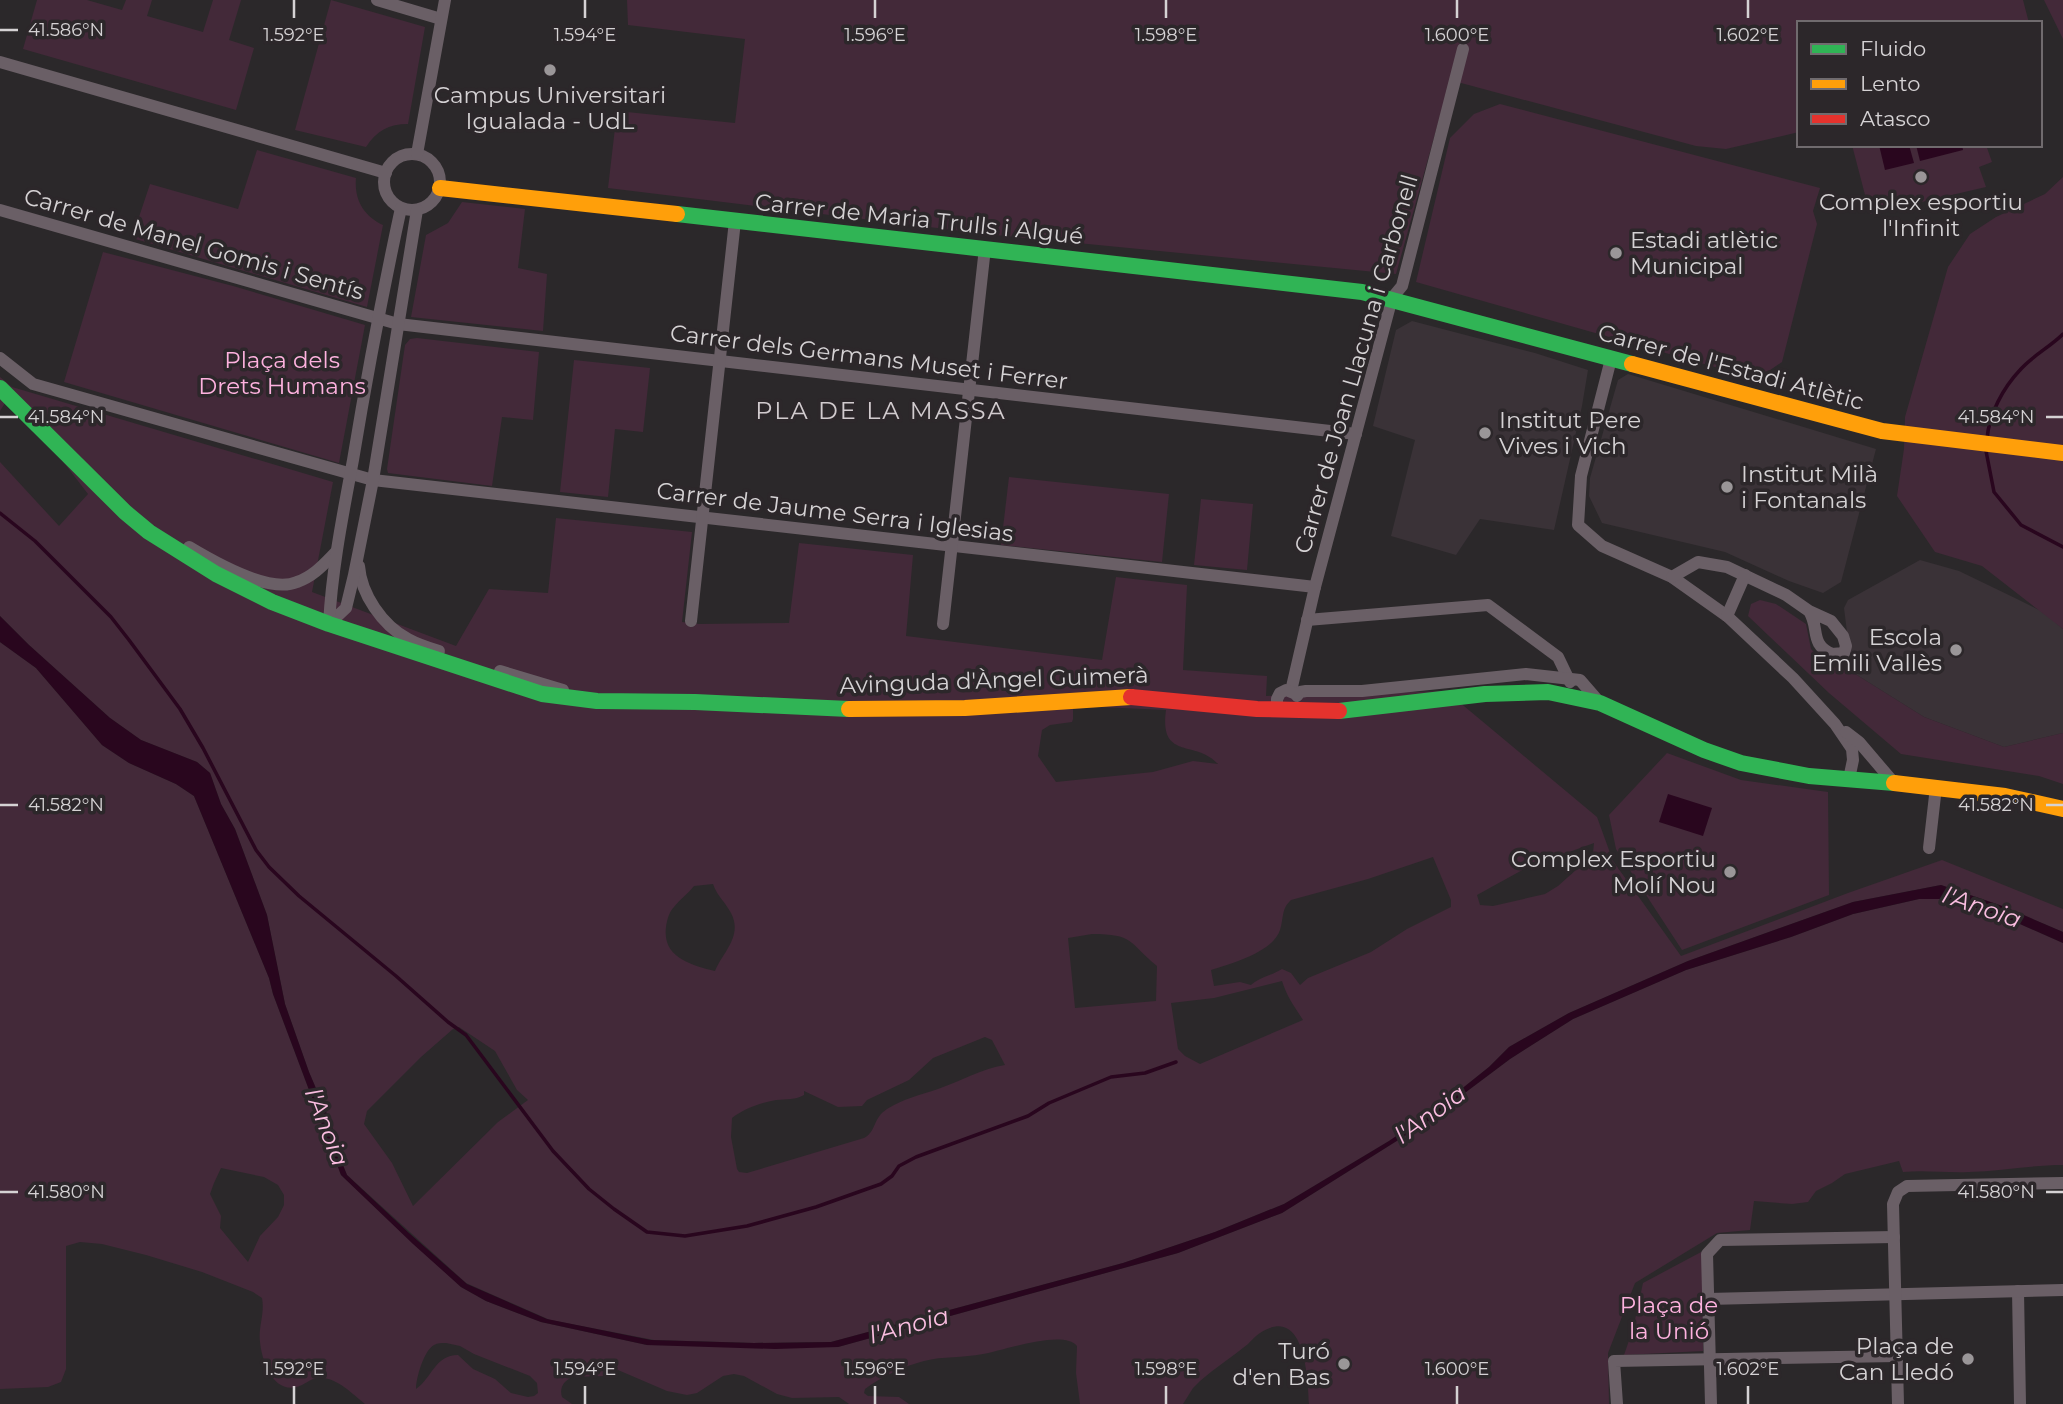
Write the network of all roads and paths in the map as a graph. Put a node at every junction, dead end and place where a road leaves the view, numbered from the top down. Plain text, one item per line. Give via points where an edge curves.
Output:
1 (377, 0) edge
2 (445, 0) edge
3 (441, 19) junction
4 (1463, 49) dead end
5 (0, 62) edge
6 (417, 154) junction
7 (386, 173) junction
8 (440, 188) junction
9 (401, 208) junction
10 (417, 209) junction
11 (0, 210) edge
12 (735, 221) junction
13 (985, 248) junction
14 (1392, 298) junction
15 (377, 319) junction
16 (398, 324) junction
17 (0, 358) edge
18 (1611, 359) junction
19 (720, 361) junction
20 (0, 388) edge
21 (969, 389) junction
22 (1356, 434) junction
23 (2063, 453) edge
24 (350, 474) junction
25 (373, 480) junction
26 (702, 518) junction
27 (149, 532) junction
28 (952, 547) junction
29 (337, 552) junction
30 (358, 555) junction
31 (1745, 575) junction
32 (1672, 577) junction
33 (1315, 587) junction
34 (1809, 611) dead end
35 (1727, 616) junction
36 (1307, 620) junction
37 (691, 621) dead end
38 (329, 624) junction
39 (943, 624) dead end
40 (1569, 687) junction
41 (1296, 700) junction
42 (597, 701) junction
43 (1835, 724) junction
44 (1849, 779) junction
45 (1894, 783) junction
46 (1936, 787) junction
47 (2063, 809) edge
48 (1929, 848) dead end
49 (2063, 1183) edge
50 (1894, 1237) junction
51 (2063, 1290) edge
52 (2018, 1291) junction
53 (1896, 1295) junction
54 (1707, 1299) junction
55 (1897, 1356) junction
56 (1710, 1359) junction
57 (1617, 1404) edge
58 (1711, 1404) edge
59 (1898, 1404) edge
60 (2020, 1404) edge

1 - 3 street
2 - 3 street
3 - 6 street
4 - 14 street, Carrer de Joan Llacuna i Carbonell via 1402,286
5 - 7 street
6 - 7 street via 398,158
6 - 8 street via 436,166
7 - 9 street via 387,193
8 - 10 street via 432,202
8 - 12 street, Carrer de Maria Trulls i Algué
9 - 10 street
9 - 15 street
10 - 16 street
11 - 15 street, Carrer de Manel Gomis i Sentís
12 - 13 street, Carrer de Maria Trulls i Algué
12 - 19 street
13 - 14 street, Carrer de Maria Trulls i Algué
13 - 21 street
14 - 18 street, Carrer de l'Estadi Atlètic
14 - 22 street, Carrer de Joan Llacuna i Carbonell
15 - 16 street, Carrer dels Germans Muset i Ferrer
15 - 24 street
16 - 19 street, Carrer dels Germans Muset i Ferrer
16 - 25 street
17 - 24 street, Carrer de Jaume Serra i Iglesias via 33,384
18 - 23 street, Carrer de l'Estadi Atlètic via 1899,434
18 - 32 street via 1581,476 1577,526 1602,546
19 - 21 street, Carrer dels Germans Muset i Ferrer
19 - 26 street
20 - 27 street, Avinguda d'Àngel Guimerà
21 - 22 street, Carrer dels Germans Muset i Ferrer
21 - 28 street
22 - 33 street, Carrer de Joan Llacuna i Carbonell
24 - 25 street, Carrer de Jaume Serra i Iglesias
24 - 29 street
25 - 26 street, Carrer de Jaume Serra i Iglesias
25 - 30 street
26 - 28 street, Carrer de Jaume Serra i Iglesias
26 - 37 street
27 - 29 street via 270,584 294,584 315,573
27 - 38 street, Avinguda d'Àngel Guimerà via 272,602
28 - 33 street, Carrer de Jaume Serra i Iglesias
28 - 39 street
29 - 38 street
30 - 38 street via 346,608
30 - 42 street via 360,581 372,603 384,620 408,639
31 - 32 street via 1698,562
31 - 34 street
31 - 35 street
32 - 35 street
33 - 36 street, Carrer de Joan Llacuna i Carbonell
35 - 43 street
36 - 40 street via 1488,604 1558,657
36 - 41 street, Carrer de Joan Llacuna i Carbonell
38 - 42 street, Avinguda d'Àngel Guimerà via 542,694
40 - 41 street, Avinguda d'Àngel Guimerà via 1346,711
40 - 44 street, Avinguda d'Àngel Guimerà via 1724,758 1777,771
41 - 42 street, Avinguda d'Àngel Guimerà via 1277,711 1121,696 921,710
43 - 44 street via 1852,749
43 - 45 street via 1859,742
44 - 45 street, Avinguda d'Àngel Guimerà
45 - 46 street, Avinguda d'Àngel Guimerà
46 - 47 street, Avinguda d'Àngel Guimerà via 2026,799
46 - 48 street
49 - 50 street via 1907,1186 1893,1204
50 - 53 street
50 - 54 street via 1720,1240 1707,1254
51 - 52 street
52 - 53 street
52 - 60 street
53 - 54 street
53 - 55 street
54 - 56 street
55 - 56 street
55 - 59 street
56 - 57 street via 1614,1361
56 - 58 street

